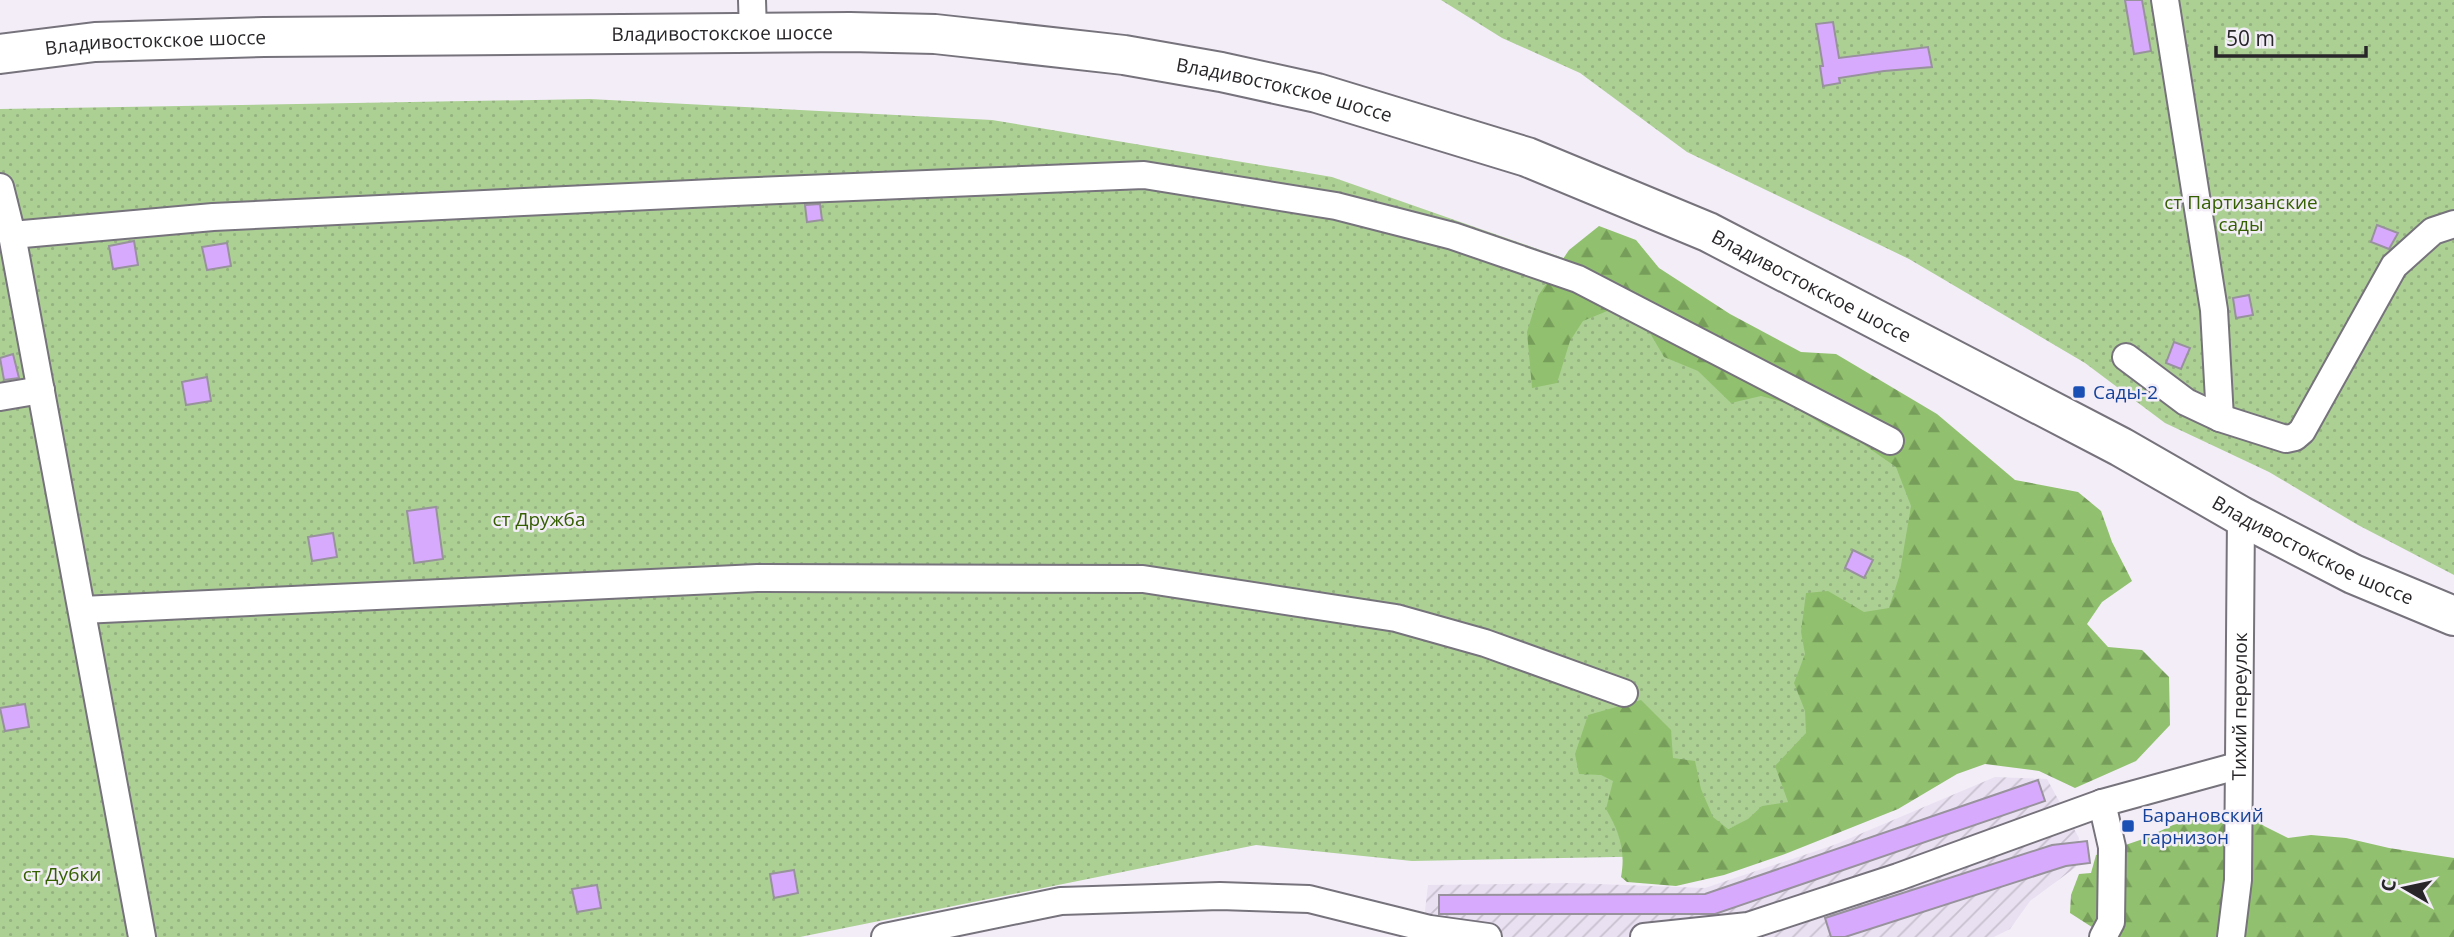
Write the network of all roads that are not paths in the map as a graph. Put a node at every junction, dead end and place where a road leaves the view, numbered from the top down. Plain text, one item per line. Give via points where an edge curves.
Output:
1 (2165, 0) edge
2 (752, 16) edge
3 (0, 54) edge
4 (0, 187) edge
5 (2454, 224) edge
6 (12, 235) junction
7 (2126, 357) dead end
8 (41, 390) junction
9 (0, 397) edge
10 (2220, 418) junction
11 (1890, 441) dead end
12 (2241, 516) junction
13 (82, 610) junction
14 (2454, 616) edge
15 (1624, 693) dead end
16 (2237, 765) junction
17 (2102, 803) junction
18 (1673, 936) edge
19 (142, 937) edge
20 (885, 937) edge
21 (1488, 937) edge
22 (1644, 937) edge
23 (2103, 937) edge
24 (2231, 937) edge

1 - 10 street via 2214,310
2 - 3 highway, Владивостокское шоссе via 95,42
2 - 12 highway, Владивостокское шоссе via 1136,57 1221,72 1317,93 1527,157 1708,232 2121,447
4 - 6 street
5 - 10 street via 2433,231 2394,266 2295,437 2286,439
6 - 8 street
6 - 11 street via 213,217 1144,174 1336,206 1452,236 1578,279
7 - 10 street via 2186,402
8 - 9 street
8 - 13 street
12 - 14 highway, Владивостокское шоссе via 2353,574
12 - 16 street, Тихий переулок
13 - 15 street via 757,578 1143,579 1396,618 1485,643
13 - 19 street
16 - 17 street
16 - 24 street, Тихий переулок via 2238,880
17 - 18 street via 1748,926
17 - 23 street via 2112,848 2111,922
18 - 22 street
20 - 21 street via 1061,901 1220,895 1309,900 1430,929

